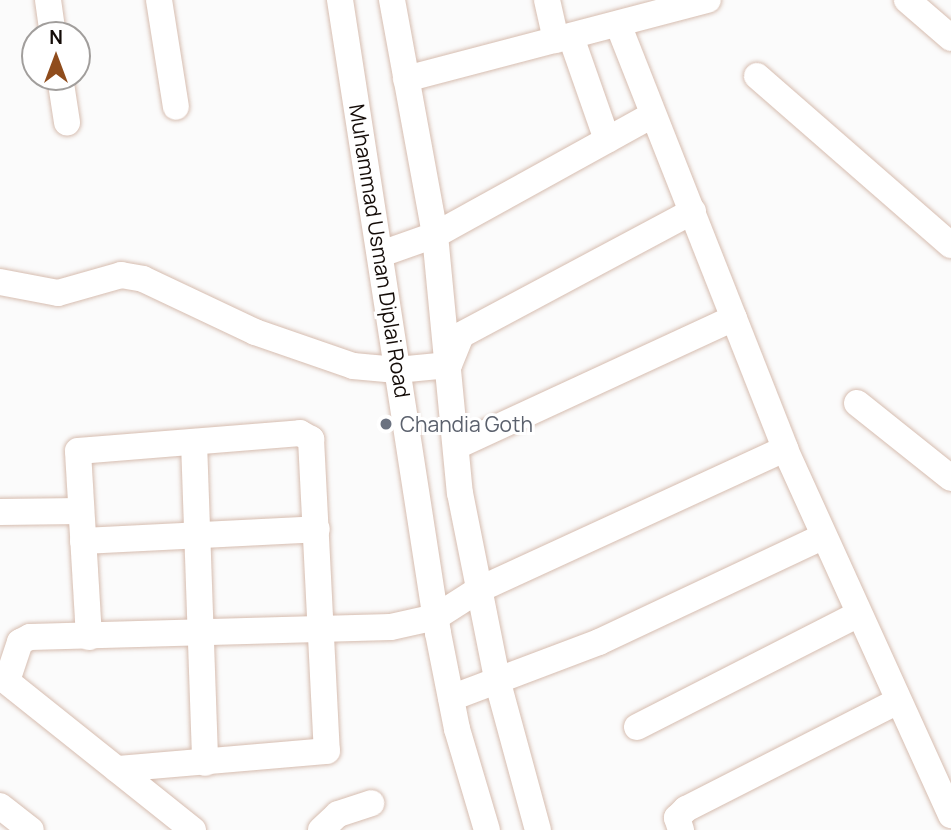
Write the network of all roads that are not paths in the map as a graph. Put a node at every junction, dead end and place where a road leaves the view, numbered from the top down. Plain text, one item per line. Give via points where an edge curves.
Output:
1 (48, 0) edge
2 (159, 0) edge
3 (340, 0) edge
4 (392, 0) edge
5 (547, 0) edge
6 (708, 0) edge
7 (907, 0) edge
8 (671, 5) edge
9 (51, 21) edge
10 (618, 24) junction
11 (563, 38) junction
12 (951, 38) edge
13 (757, 76) dead end
14 (406, 79) junction
15 (62, 91) edge
16 (176, 107) dead end
17 (652, 115) junction
18 (66, 122) dead end
19 (607, 140) junction
20 (693, 211) junction
21 (435, 235) junction
22 (951, 245) edge
23 (381, 254) junction
24 (0, 282) edge
25 (734, 318) junction
26 (449, 365) junction
27 (397, 370) junction
28 (857, 403) dead end
29 (194, 442) junction
30 (457, 446) junction
31 (785, 449) junction
32 (951, 478) edge
33 (81, 511) junction
34 (0, 512) edge
35 (317, 529) junction
36 (198, 535) junction
37 (822, 537) junction
38 (83, 541) junction
39 (478, 590) junction
40 (857, 615) junction
41 (436, 617) junction
42 (325, 629) junction
43 (202, 633) junction
44 (89, 637) junction
45 (3, 678) edge
46 (498, 683) junction
47 (451, 698) junction
48 (896, 702) junction
49 (637, 727) dead end
50 (205, 763) junction
51 (117, 769) junction
52 (371, 803) dead end
53 (0, 806) edge
54 (951, 816) edge
55 (30, 830) edge
56 (193, 830) edge
57 (321, 830) edge
58 (487, 830) edge
59 (538, 830) edge
60 (681, 830) edge

1 - 9 street
2 - 16 street
3 - 23 street, Muhammad Usman Diplai Road
4 - 14 street
5 - 11 street
6 - 8 street
7 - 12 street
8 - 10 street
10 - 11 street
10 - 17 street
11 - 14 street
11 - 19 street
13 - 22 street
14 - 21 street
15 - 18 street
17 - 19 street
17 - 20 street
19 - 21 street
20 - 25 street
20 - 26 street via 461,335
21 - 23 street
21 - 26 street
23 - 27 street, Muhammad Usman Diplai Road
24 - 27 street via 58,293 121,275 143,279 255,332 353,366
25 - 30 street
25 - 31 street
26 - 27 street
26 - 30 street
27 - 41 street, Muhammad Usman Diplai Road
28 - 32 street
29 - 33 street via 81,449
29 - 35 street via 300,433 311,439
29 - 36 street
30 - 39 street
31 - 37 street
31 - 39 street
33 - 34 street
33 - 38 street
35 - 36 street
35 - 42 street
36 - 38 street
36 - 43 street
37 - 40 street
37 - 46 street
38 - 44 street
39 - 41 street
39 - 46 street
40 - 48 street
40 - 49 street
41 - 42 street
41 - 47 street, Muhammad Usman Diplai Road
42 - 43 street
42 - 50 street via 327,751
43 - 44 street
43 - 50 street
44 - 45 street via 24,639
45 - 51 street
46 - 47 street
46 - 59 street
47 - 58 street, Muhammad Usman Diplai Road
48 - 54 street
48 - 60 street via 686,808 677,818
50 - 51 street
51 - 56 street
52 - 57 street via 338,814
53 - 55 street

